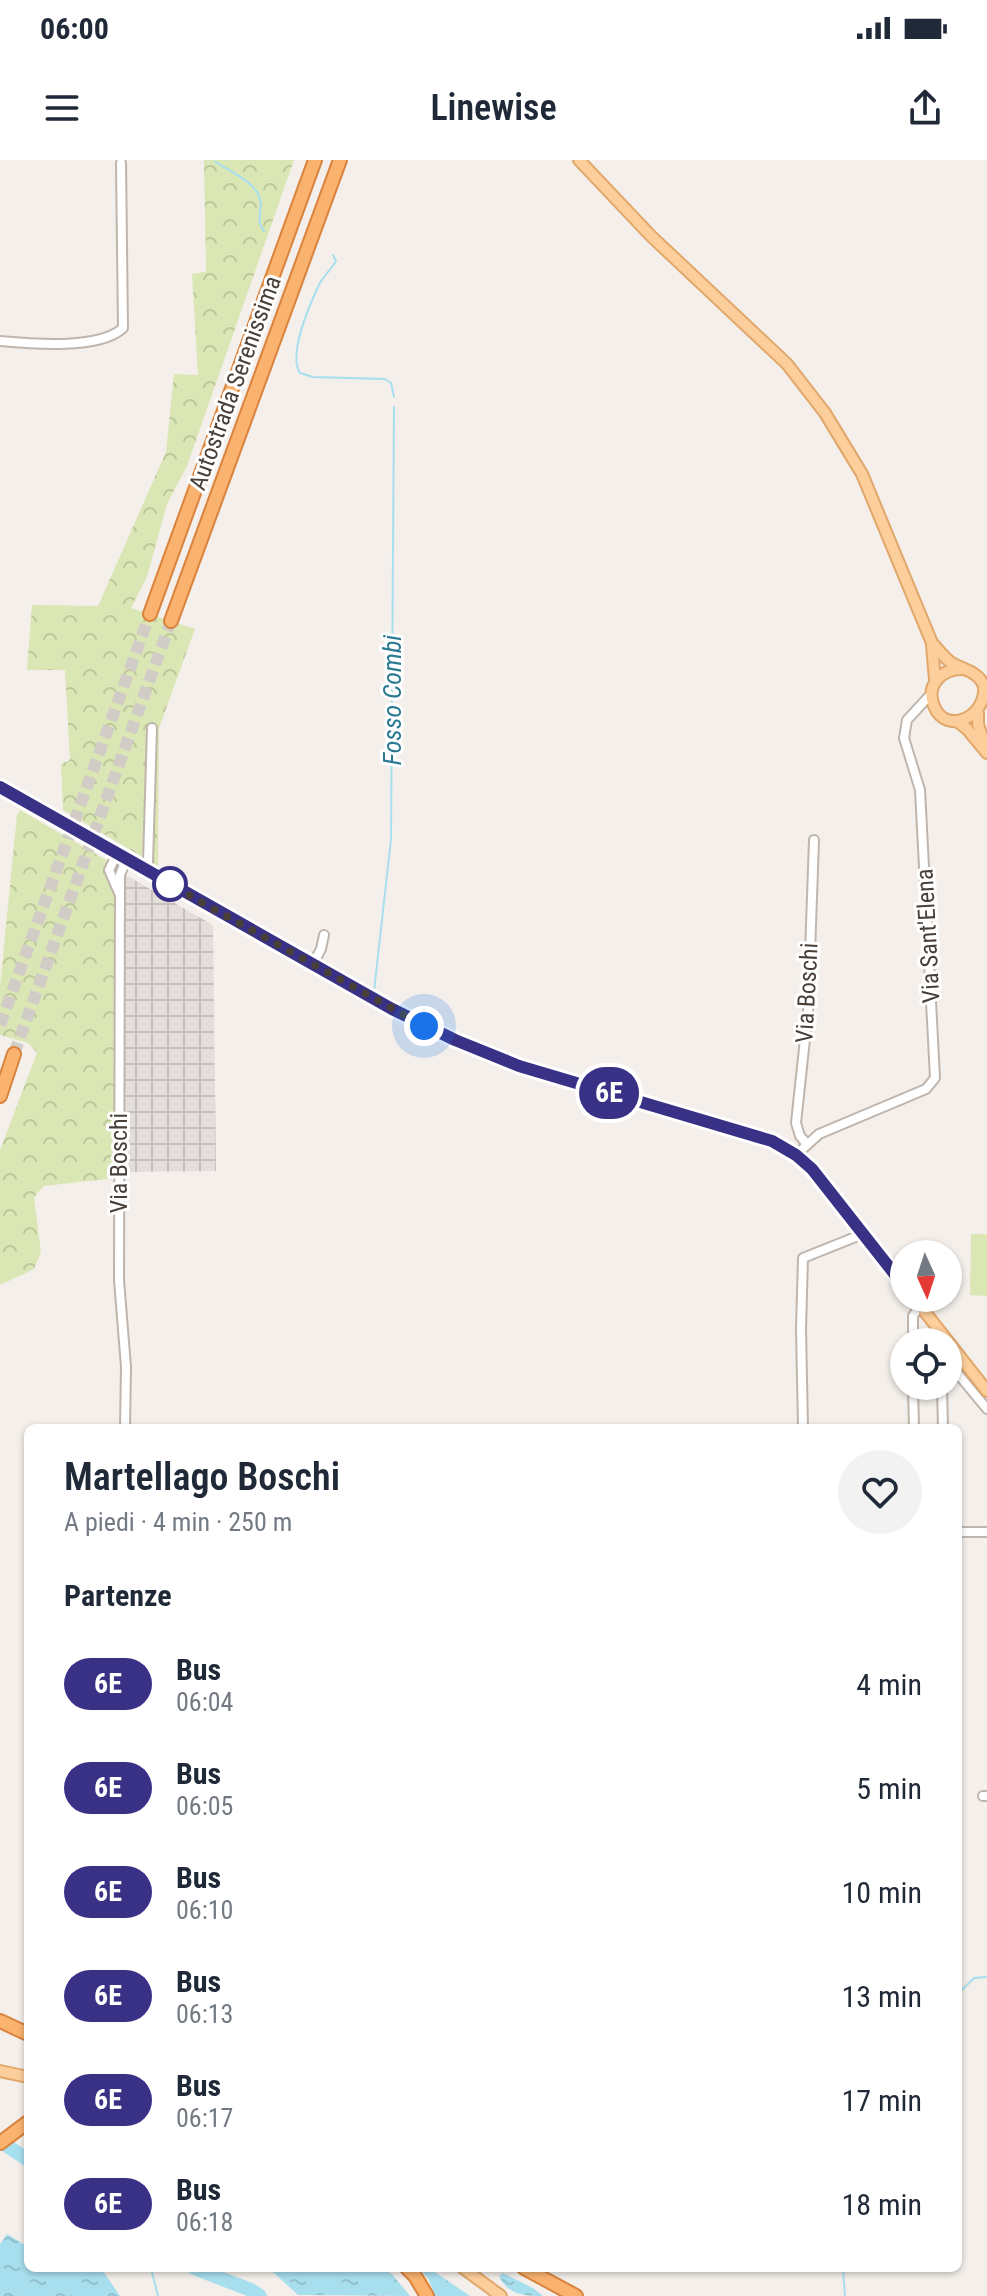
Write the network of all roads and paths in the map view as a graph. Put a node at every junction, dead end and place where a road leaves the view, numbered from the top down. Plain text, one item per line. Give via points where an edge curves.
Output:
1 (315, 160) edge
2 (340, 160) edge
3 (579, 160) edge
4 (121, 163) dead end
5 (0, 341) edge
6 (150, 614) tunnel mouth
7 (171, 621) tunnel mouth
8 (932, 643) junction
9 (962, 669) junction
10 (985, 686) edge
11 (933, 688) junction
12 (982, 708) edge
13 (937, 713) junction
14 (913, 714) junction
15 (957, 721) junction
16 (152, 728) dead end
17 (987, 752) edge
18 (0, 787) edge
19 (814, 840) dead end
20 (121, 857) junction
21 (144, 870) junction
22 (324, 935) dead end
23 (313, 964) junction
24 (14, 1054) tunnel mouth
25 (0, 1096) edge
26 (807, 1144) junction
27 (796, 1155) junction
28 (863, 1234) junction
29 (890, 1268) edge
30 (925, 1312) edge
31 (962, 1377) edge
32 (987, 1391) edge
33 (913, 1400) edge
34 (942, 1400) edge
35 (987, 1409) edge
36 (125, 1424) edge
37 (803, 1424) edge
38 (914, 1424) edge
39 (943, 1424) edge
40 (962, 1532) edge
41 (987, 1532) edge
42 (0, 2021) edge
43 (24, 2032) edge
44 (0, 2071) edge
45 (24, 2076) edge
46 (24, 2125) edge
47 (0, 2143) edge
48 (411, 2272) edge
49 (468, 2272) edge
50 (531, 2272) edge
51 (427, 2296) edge
52 (498, 2296) edge
53 (576, 2296) edge

1 - 6 highway, Autostrada Serenissima
2 - 7 highway, Autostrada Serenissima
3 - 8 main road via 787,364 825,413 862,474
4 - 5 street via 123,328 116,335 57,345
8 - 9 main road
8 - 11 main road
9 - 10 main road
9 - 11 main road via 946,671
10 - 12 main road
11 - 13 main road
11 - 14 street
12 - 15 main road
12 - 17 main road via 979,729
13 - 14 street
13 - 15 main road
14 - 26 street, Via Sant'Elena via 904,738 920,790 935,1078 926,1089 819,1134
15 - 17 main road
16 - 21 street
18 - 20 main road
19 - 26 street, Via Boschi via 808,1011 796,1123
20 - 21 main road
20 - 36 street, Via Boschi via 119,1280
21 - 23 main road
22 - 23 street
23 - 27 main road via 486,1054 756,1134
24 - 25 highway
26 - 27 street
27 - 28 main road
28 - 29 main road
28 - 37 street via 803,1258
30 - 32 main road
31 - 35 street
33 - 38 street
34 - 39 street
40 - 41 street
42 - 43 highway
44 - 45 main road
46 - 47 highway
48 - 51 highway
49 - 52 main road
50 - 53 highway

